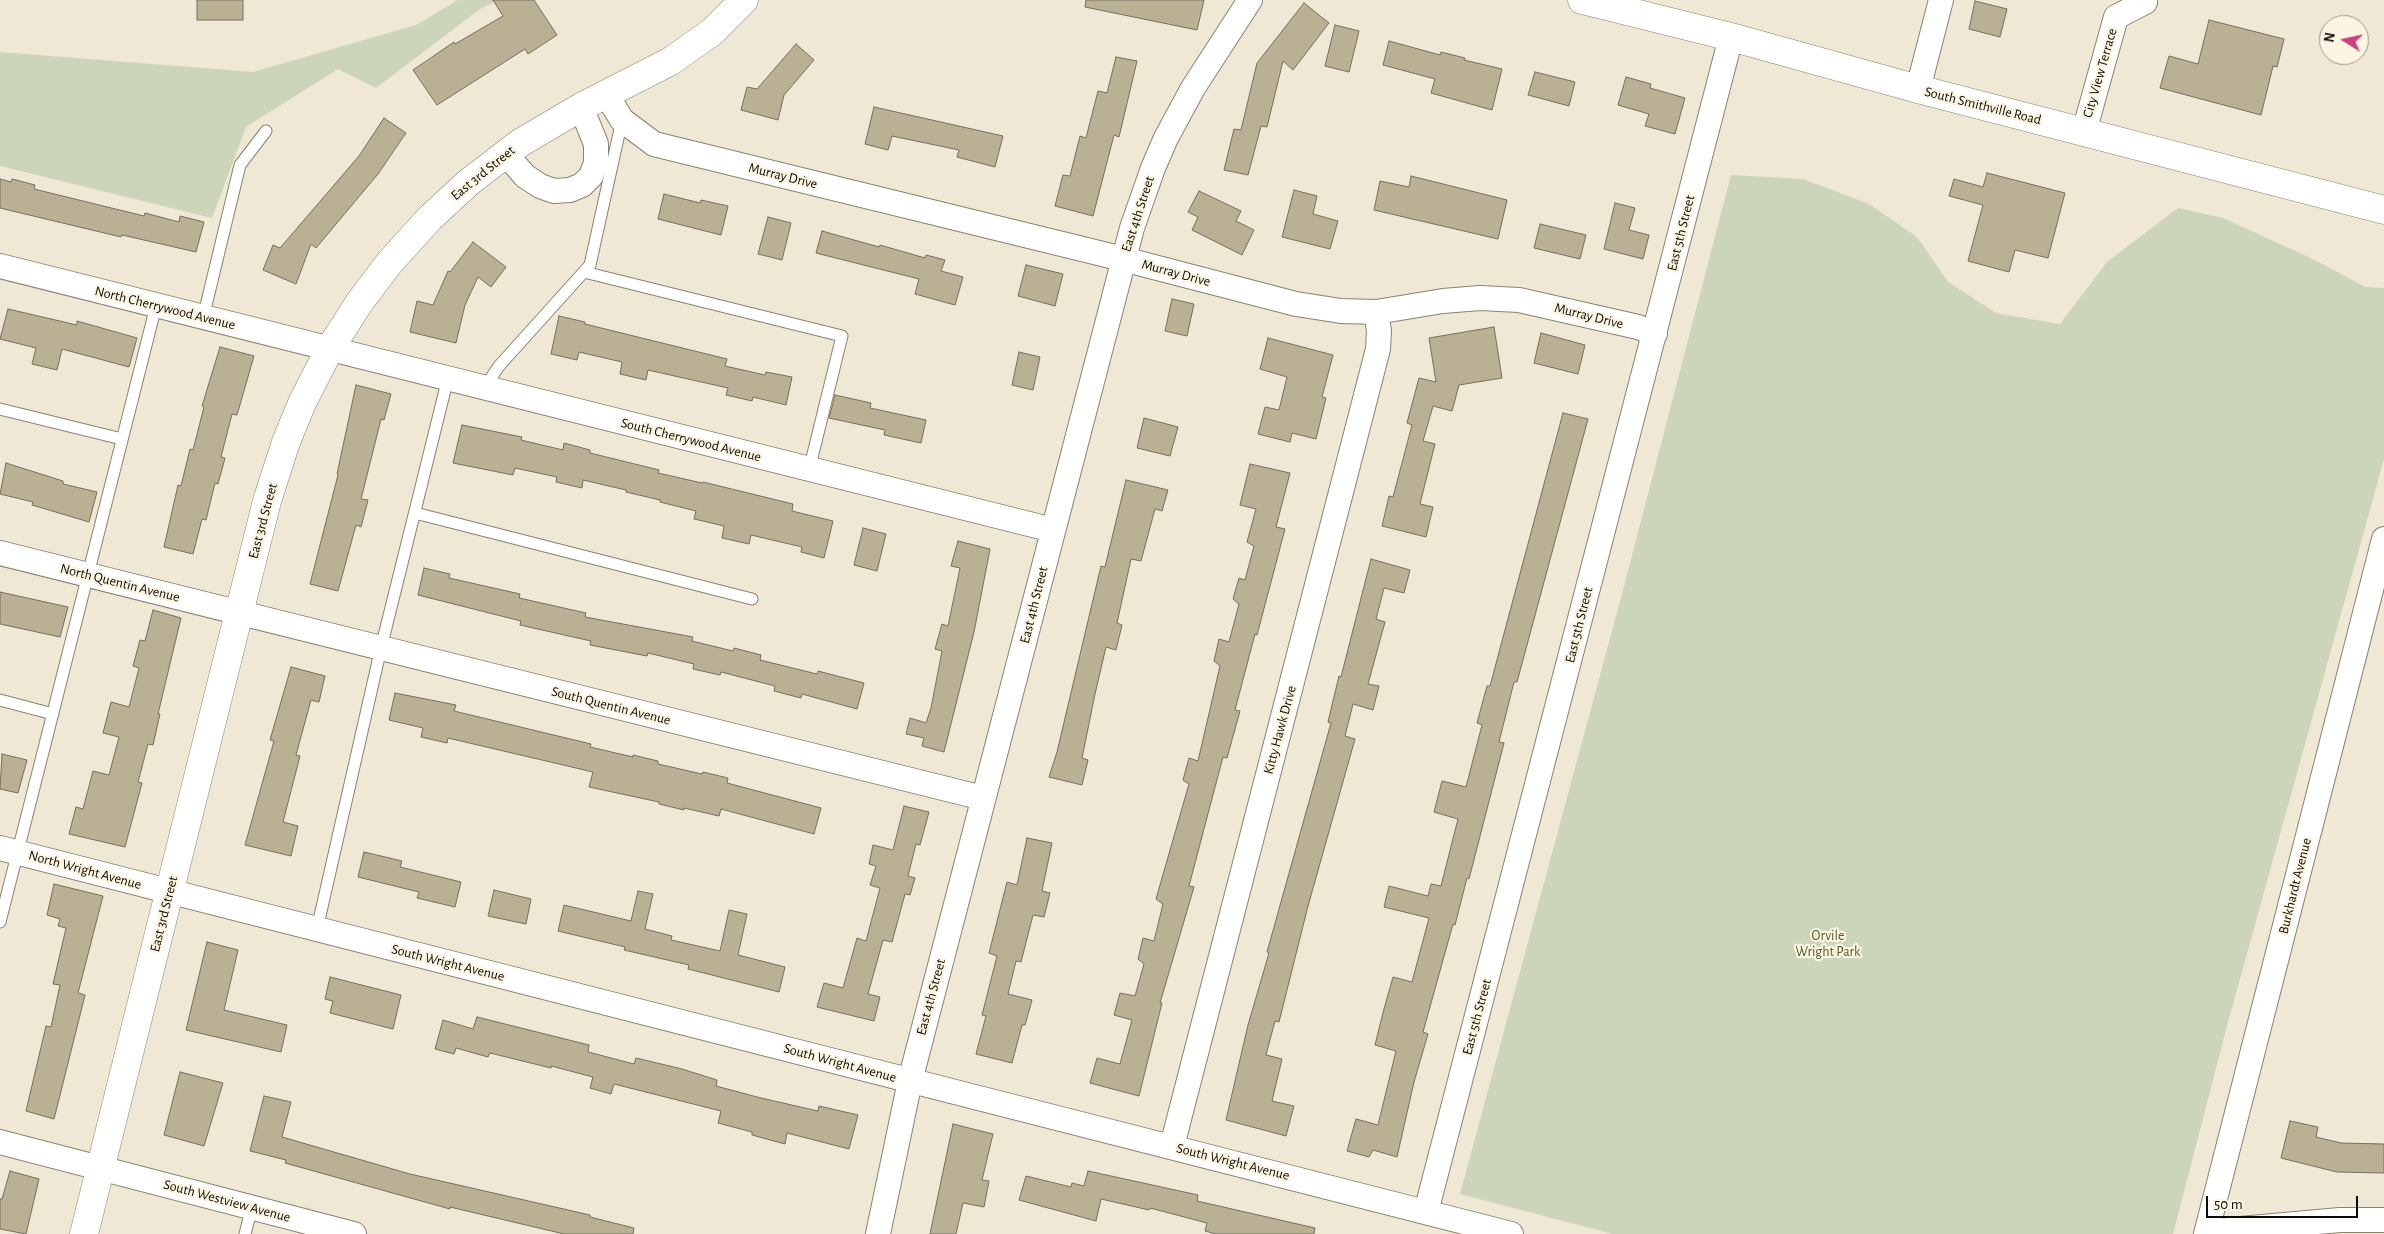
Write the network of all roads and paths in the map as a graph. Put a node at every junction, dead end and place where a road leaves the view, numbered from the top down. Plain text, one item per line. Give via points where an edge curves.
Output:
1 (744, 0) edge
2 (1250, 0) edge
3 (1582, 0) edge
4 (1941, 0) edge
5 (2145, 2) dead end
6 (1624, 5) edge
7 (1731, 37) junction
8 (1918, 89) junction
9 (606, 94) junction
10 (581, 107) junction
11 (622, 120) junction
12 (266, 131) dead end
13 (2084, 132) junction
14 (505, 154) junction
15 (2384, 210) edge
16 (1123, 258) junction
17 (0, 266) edge
18 (584, 272) junction
19 (156, 306) junction
20 (1376, 312) junction
21 (203, 318) junction
22 (1655, 334) junction
23 (329, 350) junction
24 (448, 378) junction
25 (485, 387) junction
26 (0, 409) edge
27 (122, 439) junction
28 (809, 470) junction
29 (415, 513) junction
30 (1053, 530) junction
31 (2384, 539) edge
32 (0, 553) edge
33 (88, 575) junction
34 (752, 599) dead end
35 (240, 612) junction
36 (381, 648) junction
37 (0, 700) edge
38 (53, 714) junction
39 (983, 798) junction
40 (9, 850) edge
41 (169, 892) junction
42 (0, 922) edge
43 (317, 929) junction
44 (910, 1081) junction
45 (0, 1142) edge
46 (1172, 1146) junction
47 (100, 1167) junction
48 (252, 1207) junction
49 (1426, 1212) junction
50 (2384, 1220) edge
51 (2207, 1233) edge
52 (84, 1234) edge
53 (245, 1234) edge
54 (354, 1234) edge
55 (878, 1234) edge
56 (1511, 1234) edge

1 - 9 main road, East 3rd Street via 712,32 671,61
2 - 16 street, East 4th Street via 1193,88 1166,138
3 - 6 main road, South Smithville Road
4 - 8 street
5 - 13 street, City View Terrace via 2116,17
6 - 7 main road, South Smithville Road
7 - 8 main road, South Smithville Road
7 - 22 street, East 5th Street
8 - 13 main road, South Smithville Road
9 - 10 main road, East 3rd Street
9 - 11 street, Murray Drive
10 - 14 main road, East 3rd Street
10 - 14 street via 596,144 596,163 591,176 582,185 554,191 540,186 525,176
11 - 16 street, Murray Drive via 654,144
11 - 18 lane via 590,265
12 - 21 lane via 240,165
13 - 15 main road, South Smithville Road
14 - 23 main road, East 3rd Street via 430,218 390,262
16 - 20 street, Murray Drive via 1296,304
16 - 30 street, East 4th Street
17 - 19 street, North Cherrywood Avenue
18 - 25 lane via 499,366
18 - 28 lane via 842,336
19 - 21 street, North Cherrywood Avenue
19 - 27 lane
20 - 22 street, Murray Drive via 1443,301 1480,298 1519,300 1638,327
20 - 46 street, Kitty Hawk Drive via 1378,349
21 - 23 street, North Cherrywood Avenue
22 - 49 street, East 5th Street
23 - 24 street, South Cherrywood Avenue
23 - 35 main road, East 3rd Street via 286,442 267,501
24 - 25 street, South Cherrywood Avenue
24 - 29 lane
25 - 28 street, South Cherrywood Avenue
26 - 27 lane
27 - 33 lane
28 - 30 street, South Cherrywood Avenue
29 - 34 lane
29 - 36 lane
30 - 39 street, East 4th Street
31 - 51 street, Burkhardt Avenue
32 - 33 street, North Quentin Avenue
33 - 35 street, North Quentin Avenue
33 - 38 lane
35 - 36 street, South Quentin Avenue
35 - 41 main road, East 3rd Street
36 - 39 street, South Quentin Avenue
36 - 43 lane
37 - 38 lane
38 - 40 lane
39 - 44 street, East 4th Street
40 - 41 street, North Wright Avenue
40 - 42 lane
41 - 43 street, South Wright Avenue
41 - 47 main road, East 3rd Street
43 - 44 street, South Wright Avenue
44 - 46 street, South Wright Avenue
44 - 55 street, East 4th Street
45 - 47 street, South Westview Avenue
46 - 49 street, South Wright Avenue
47 - 48 street, South Westview Avenue
47 - 52 main road, East 3rd Street
48 - 53 lane
48 - 54 street, South Westview Avenue
49 - 56 street, South Wright Avenue
50 - 51 street via 2340,1220

